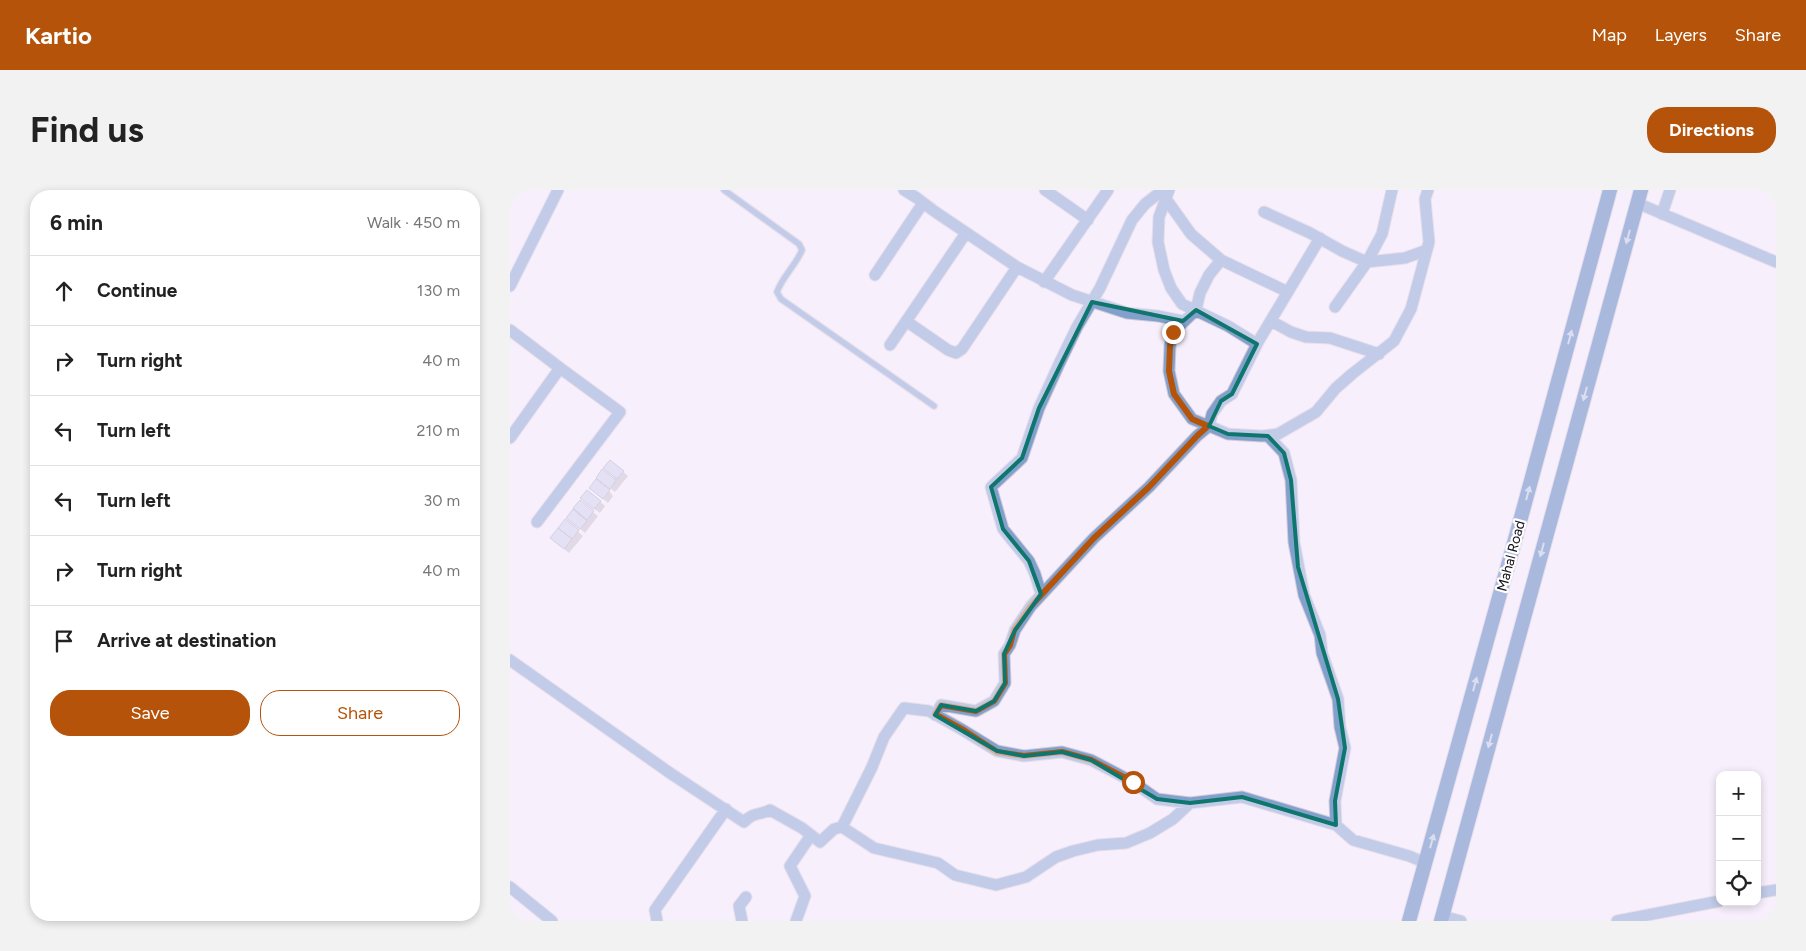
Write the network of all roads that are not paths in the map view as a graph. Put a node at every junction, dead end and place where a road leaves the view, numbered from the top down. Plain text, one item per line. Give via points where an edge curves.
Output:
1 (558, 190) edge
2 (724, 190) edge
3 (904, 190) edge
4 (1046, 190) edge
5 (1108, 190) edge
6 (1392, 190) edge
7 (1428, 190) edge
8 (1610, 190) edge
9 (1670, 190) edge
10 (1166, 193) edge
11 (1639, 196) edge
12 (921, 197) edge
13 (1264, 212) dead end
14 (1662, 214) junction
15 (1088, 220) junction
16 (966, 233) junction
17 (1320, 238) junction
18 (1427, 250) junction
19 (1222, 260) junction
20 (1367, 262) junction
21 (1776, 262) edge
22 (1016, 267) junction
23 (875, 275) dead end
24 (1044, 282) junction
25 (510, 286) edge
26 (1288, 292) junction
27 (1092, 302) junction
28 (1335, 307) dead end
29 (1196, 310) junction
30 (906, 321) junction
31 (1183, 321) junction
32 (1271, 321) junction
33 (510, 330) edge
34 (1257, 344) junction
35 (890, 345) dead end
36 (1379, 354) junction
37 (560, 368) junction
38 (934, 406) dead end
39 (1208, 426) junction
40 (1268, 436) junction
41 (510, 438) edge
42 (536, 522) dead end
43 (1040, 594) junction
44 (510, 660) edge
45 (935, 714) junction
46 (1190, 803) junction
47 (726, 809) junction
48 (1336, 825) junction
49 (842, 827) junction
50 (811, 835) junction
51 (1426, 863) junction
52 (510, 887) edge
53 (1776, 890) edge
54 (1761, 893) edge
55 (746, 897) dead end
56 (1716, 902) edge
57 (1441, 918) edge
58 (552, 921) edge
59 (657, 921) edge
60 (742, 921) edge
61 (796, 921) edge
62 (1409, 921) edge
63 (1461, 921) edge
64 (1617, 921) edge

1 - 25 street
2 - 38 lane via 799,244 802,250 776,292 781,299
3 - 12 street
4 - 15 street
5 - 15 street
6 - 20 street via 1382,234
7 - 18 street via 1425,199
51 -> 8 main road, Mahal Road
9 - 14 street
10 - 19 street via 1191,234
10 - 27 street via 1145,204 1132,220
10 - 29 street via 1159,217 1158,242 1164,270 1182,304
11 - 14 street
11 -> 57 main road, Mahal Road
12 - 16 street
12 - 23 street
13 - 17 street
14 - 21 street
15 - 24 street
16 - 22 street
16 - 30 street
17 - 20 street
17 - 26 street
18 - 20 street via 1405,258
18 - 36 street via 1410,309 1394,341
19 - 26 street
19 - 29 street via 1209,275
20 - 28 street
22 - 24 street
22 - 30 street via 962,349 956,353
24 - 27 street
26 - 32 street
27 - 31 street via 1128,313
27 - 43 street via 1039,408 1022,458 992,487 1003,529 1028,561
29 - 31 street
29 - 34 street
30 - 35 street
31 - 39 street via 1173,332 1170,346 1169,371 1174,394 1192,419
32 - 34 street
32 - 36 street via 1306,337 1330,338
33 - 37 street
34 - 39 street via 1232,394 1221,401
36 - 40 street via 1336,388 1316,412 1278,434
37 - 41 street
37 - 42 street via 620,412
39 - 40 street via 1228,434
39 - 43 street
40 - 48 street via 1284,453 1291,480 1294,542 1304,595 1320,635 1322,653 1338,700 1345,748 1335,801
43 - 45 street via 1014,630 1004,654 1005,683 994,701 976,711 941,705
44 - 47 street
45 - 46 street via 997,752 1024,756 1062,752 1091,760 1133,782 1157,800
45 - 49 street via 904,708 884,737
46 - 48 street via 1242,798
46 - 49 street via 1173,819 1150,833 1126,843 1073,850 1056,857 1026,878 996,885 955,875 938,863 874,848
47 - 50 street via 744,822 755,813 770,810
47 - 59 street via 656,910
48 - 51 street via 1354,840
49 - 50 street via 834,829 820,842
50 - 61 street via 790,866 805,896
51 - 62 main road, Mahal Road
52 - 58 street
53 - 54 street
55 - 60 street via 739,906
56 - 64 street
57 - 63 street

